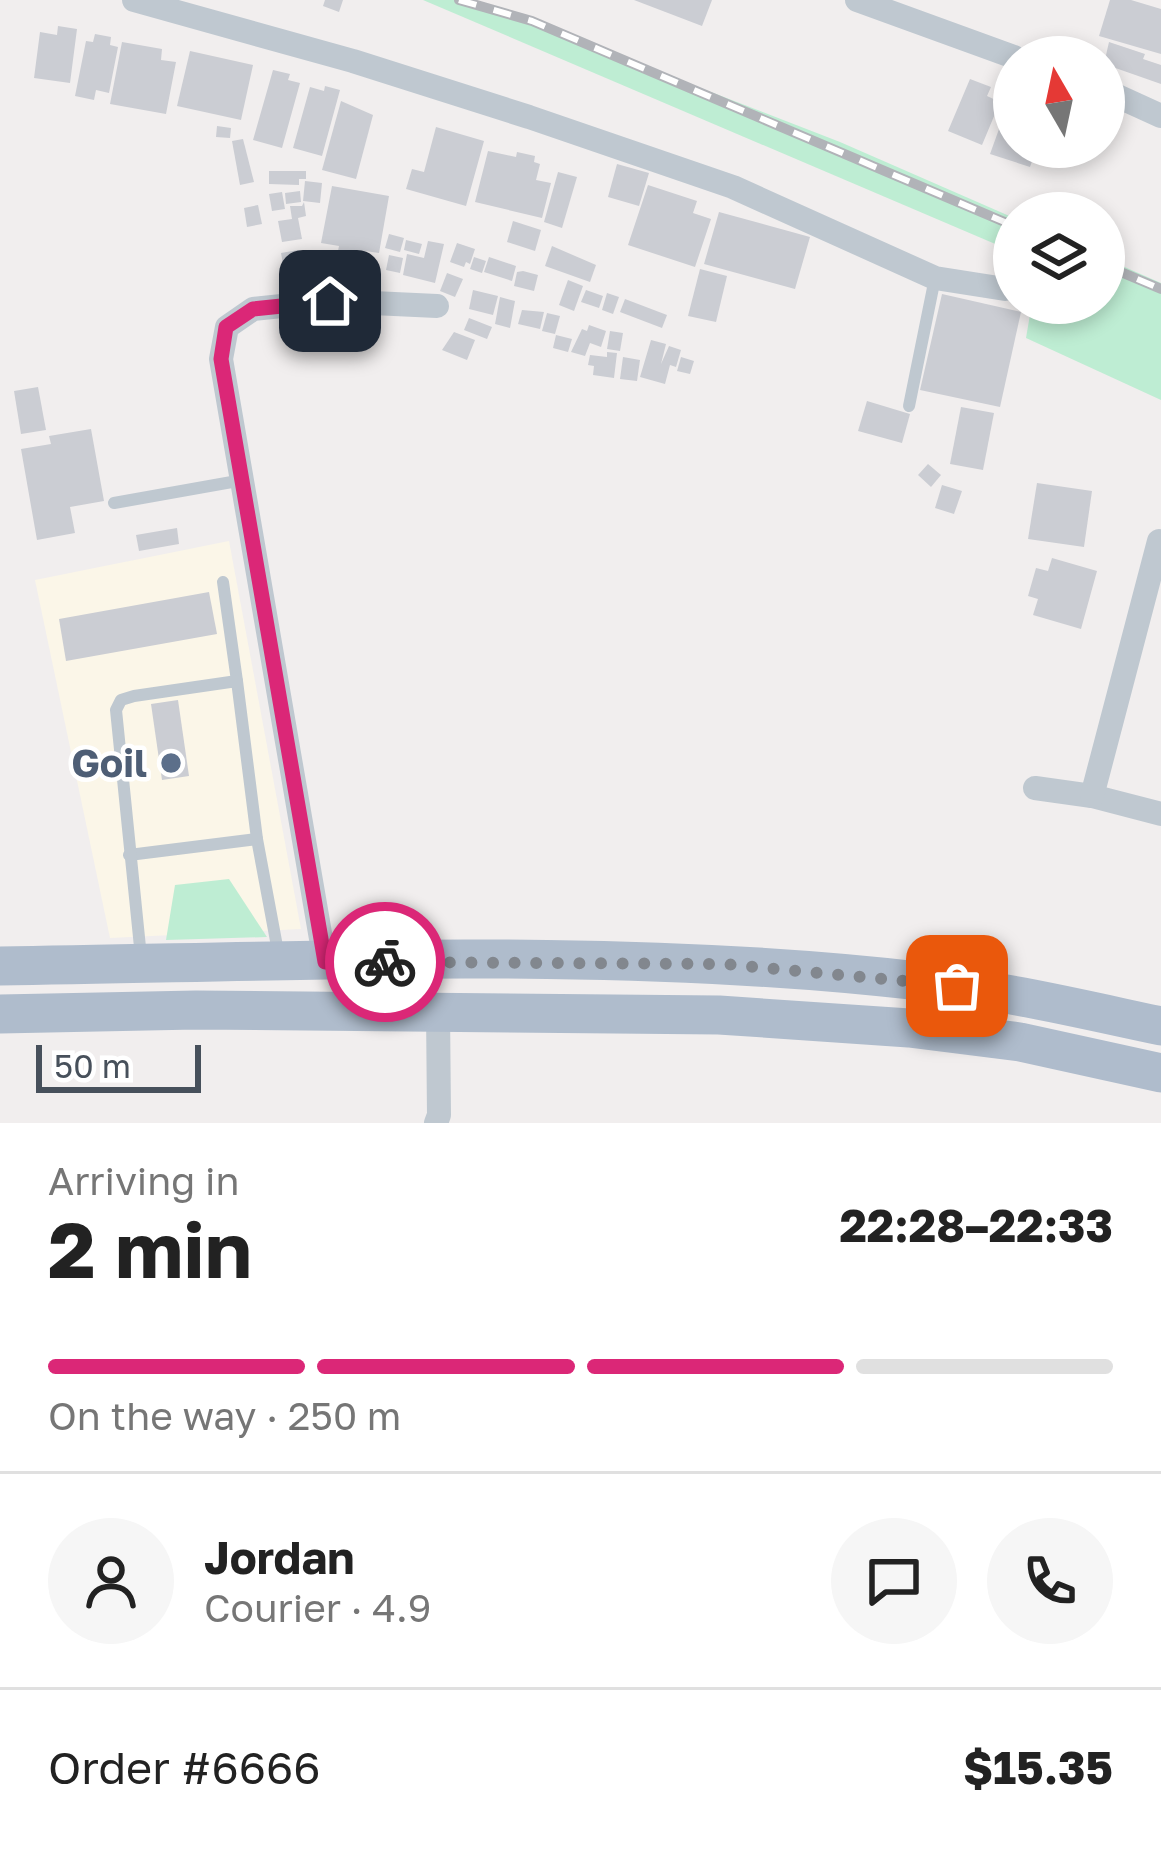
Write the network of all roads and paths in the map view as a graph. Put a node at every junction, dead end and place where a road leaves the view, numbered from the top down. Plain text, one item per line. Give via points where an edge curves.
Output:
1 (134, 0) edge
2 (857, 0) edge
3 (993, 49) edge
4 (1125, 100) edge
5 (1161, 116) edge
6 (935, 278) junction
7 (993, 288) edge
8 (437, 306) dead end
9 (910, 406) dead end
10 (243, 480) junction
11 (114, 503) dead end
12 (1159, 541) edge
13 (223, 582) dead end
14 (237, 681) junction
15 (1034, 788) dead end
16 (1092, 796) junction
17 (1161, 814) edge
18 (257, 839) junction
19 (129, 856) junction
20 (280, 962) junction
21 (325, 962) junction
22 (142, 964) junction
23 (0, 966) edge
24 (438, 1010) junction
25 (0, 1014) edge
26 (1161, 1026) edge
27 (1161, 1073) edge
28 (436, 1123) edge

1 - 6 street via 352,61 733,187
2 - 3 street
4 - 5 street
6 - 7 street
6 - 9 lane
8 - 10 street via 330,301 253,309 226,327 221,359
10 - 11 lane
10 - 21 street
12 - 16 street
13 - 14 lane
14 - 18 lane
14 - 19 lane via 121,700
15 - 16 street
16 - 17 street
18 - 19 lane
18 - 20 lane
19 - 22 lane
20 - 21 main road
20 - 22 main road
21 - 26 main road via 724,964 920,981
22 - 23 main road
24 - 25 main road
24 - 27 main road via 909,1028
24 - 28 street

